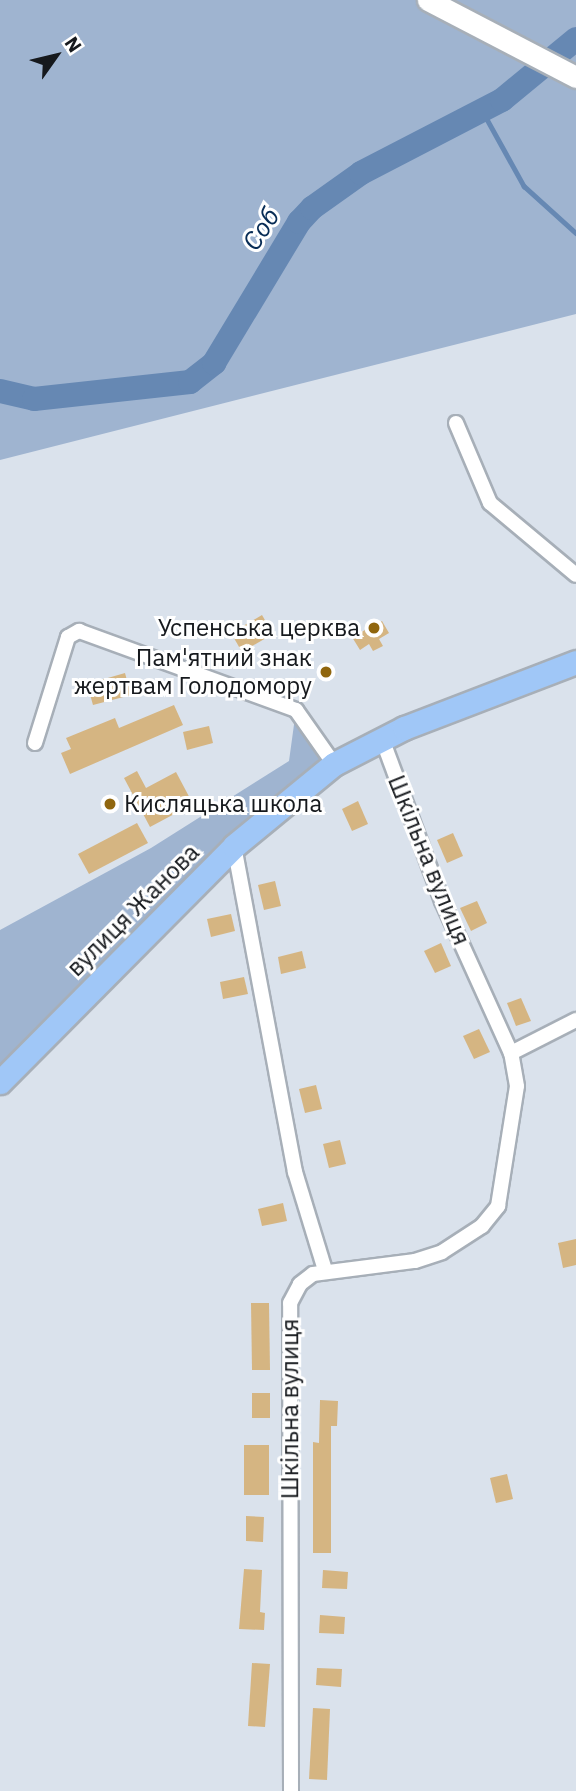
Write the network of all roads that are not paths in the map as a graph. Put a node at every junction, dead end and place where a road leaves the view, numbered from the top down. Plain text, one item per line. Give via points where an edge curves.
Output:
1 (428, 0) edge
2 (569, 73) edge
3 (456, 423) dead end
4 (576, 575) edge
5 (576, 662) edge
6 (382, 739) junction
7 (35, 743) dead end
8 (334, 764) junction
9 (234, 846) junction
10 (576, 1020) edge
11 (511, 1053) junction
12 (0, 1082) edge
13 (325, 1270) junction
14 (291, 1791) edge

1 - 2 street
3 - 4 street via 490,503
5 - 6 main road, вулиця Жанова via 459,704
6 - 8 main road, вулиця Жанова
6 - 11 street, Шкільна вулиця via 442,901
7 - 8 street via 68,637 79,631 296,710
8 - 9 main road, вулиця Жанова
9 - 12 main road, вулиця Жанова
9 - 13 street via 295,1172
10 - 11 street
11 - 13 street, Шкільна вулиця via 517,1086 506,1170 491,1217 452,1246 415,1261
13 - 14 street, Шкільна вулиця via 300,1284 290,1303

